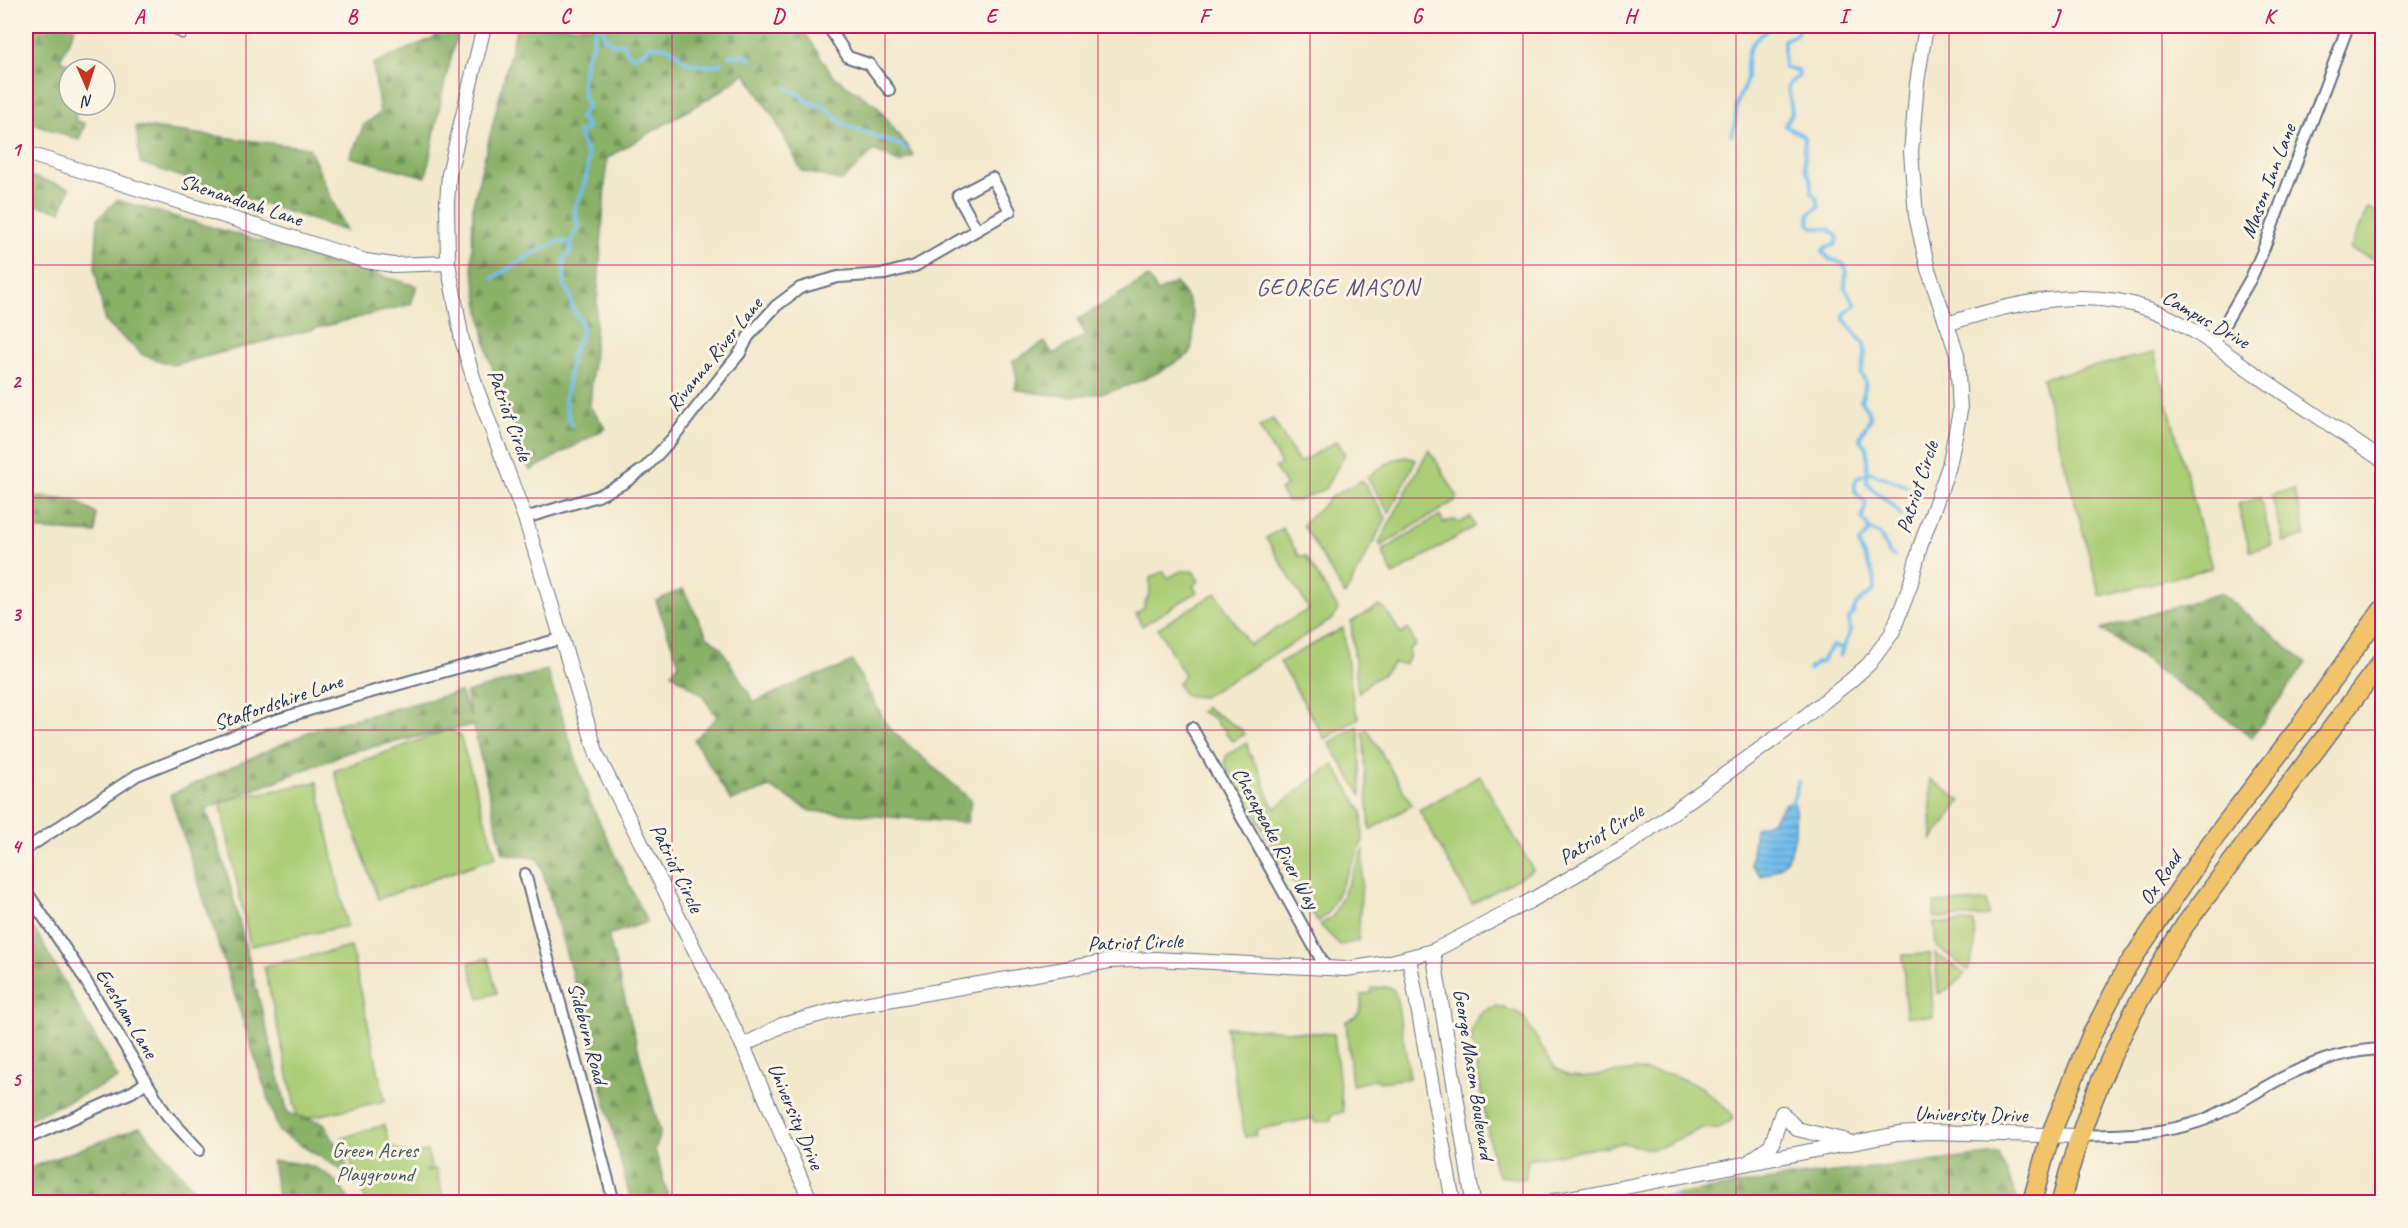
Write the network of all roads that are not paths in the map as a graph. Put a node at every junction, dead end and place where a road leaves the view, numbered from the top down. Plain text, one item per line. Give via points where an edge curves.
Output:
1 (170, 26) edge
2 (484, 26) edge
3 (828, 26) edge
4 (2348, 26) edge
5 (1924, 27) edge
6 (182, 34) dead end
7 (889, 90) dead end
8 (26, 153) edge
9 (977, 230) junction
10 (448, 263) junction
11 (1947, 324) junction
12 (2213, 344) junction
13 (2382, 460) edge
14 (525, 518) junction
15 (2382, 610) edge
16 (563, 638) junction
17 (2382, 661) edge
18 (1192, 728) dead end
19 (26, 849) edge
20 (525, 874) dead end
21 (26, 891) edge
22 (1432, 951) junction
23 (1409, 958) junction
24 (1326, 968) junction
25 (743, 1046) junction
26 (2382, 1048) edge
27 (146, 1083) junction
28 (2050, 1136) junction
29 (2078, 1136) junction
30 (26, 1139) edge
31 (1856, 1143) junction
32 (200, 1150) dead end
33 (1746, 1164) junction
34 (614, 1203) edge
35 (811, 1203) edge
36 (1453, 1203) edge
37 (1473, 1203) edge
38 (1548, 1203) edge
39 (2032, 1203) edge
40 (2061, 1203) edge

1 - 6 street
2 - 10 street, Patriot Circle via 449,174
3 - 7 street via 848,57 869,64
4 - 12 street, Mason Inn Lane via 2262,253
5 - 11 street, Patriot Circle via 1911,152 1916,216 1928,269
8 - 10 street, Shenandoah Lane via 366,261 393,265
9 - 9 street, Rivanna River Lane via 958,196 992,178 1010,211
9 - 14 street, Rivanna River Lane via 915,266 885,274 838,277 800,288 776,306 748,337 740,353 657,456 624,483 598,496
10 - 14 street, Patriot Circle via 456,315 476,387
11 - 12 street, Campus Drive via 1994,309 2080,297 2148,308
11 - 22 street, Patriot Circle via 1959,368 1956,436 1910,586 1892,633 1869,664 1803,718 1629,844
12 - 13 street, Campus Drive
14 - 16 street, Patriot Circle
15 - 28 main road, Ox Road via 2298,730 2210,844 2127,967 2091,1036
16 - 19 street, Staffordshire Lane via 264,724 137,775
16 - 25 street, Patriot Circle via 606,775
17 - 29 main road via 2156,970 2096,1088
18 - 24 street, Chesapeake River Way
20 - 34 street, Sideburn Road
21 - 27 street, Evesham Lane via 76,964
22 - 23 street, Patriot Circle
22 - 37 street, George Mason Boulevard
23 - 24 street, Patriot Circle via 1346,969
23 - 36 street, George Mason Boulevard
24 - 25 street, Patriot Circle via 1174,960 1110,961 847,1007 782,1025
25 - 35 street, University Drive
26 - 29 street, University Drive via 2321,1060 2220,1113 2176,1128 2135,1135
27 - 30 street
27 - 32 street, Evesham Lane via 166,1114
28 - 29 street, University Drive
28 - 31 street, University Drive via 1929,1132
28 - 39 main road, Ox Road
29 - 40 main road
31 - 33 street, University Drive
31 - 33 street via 1797,1129 1782,1113 1771,1146
33 - 38 street, University Drive

